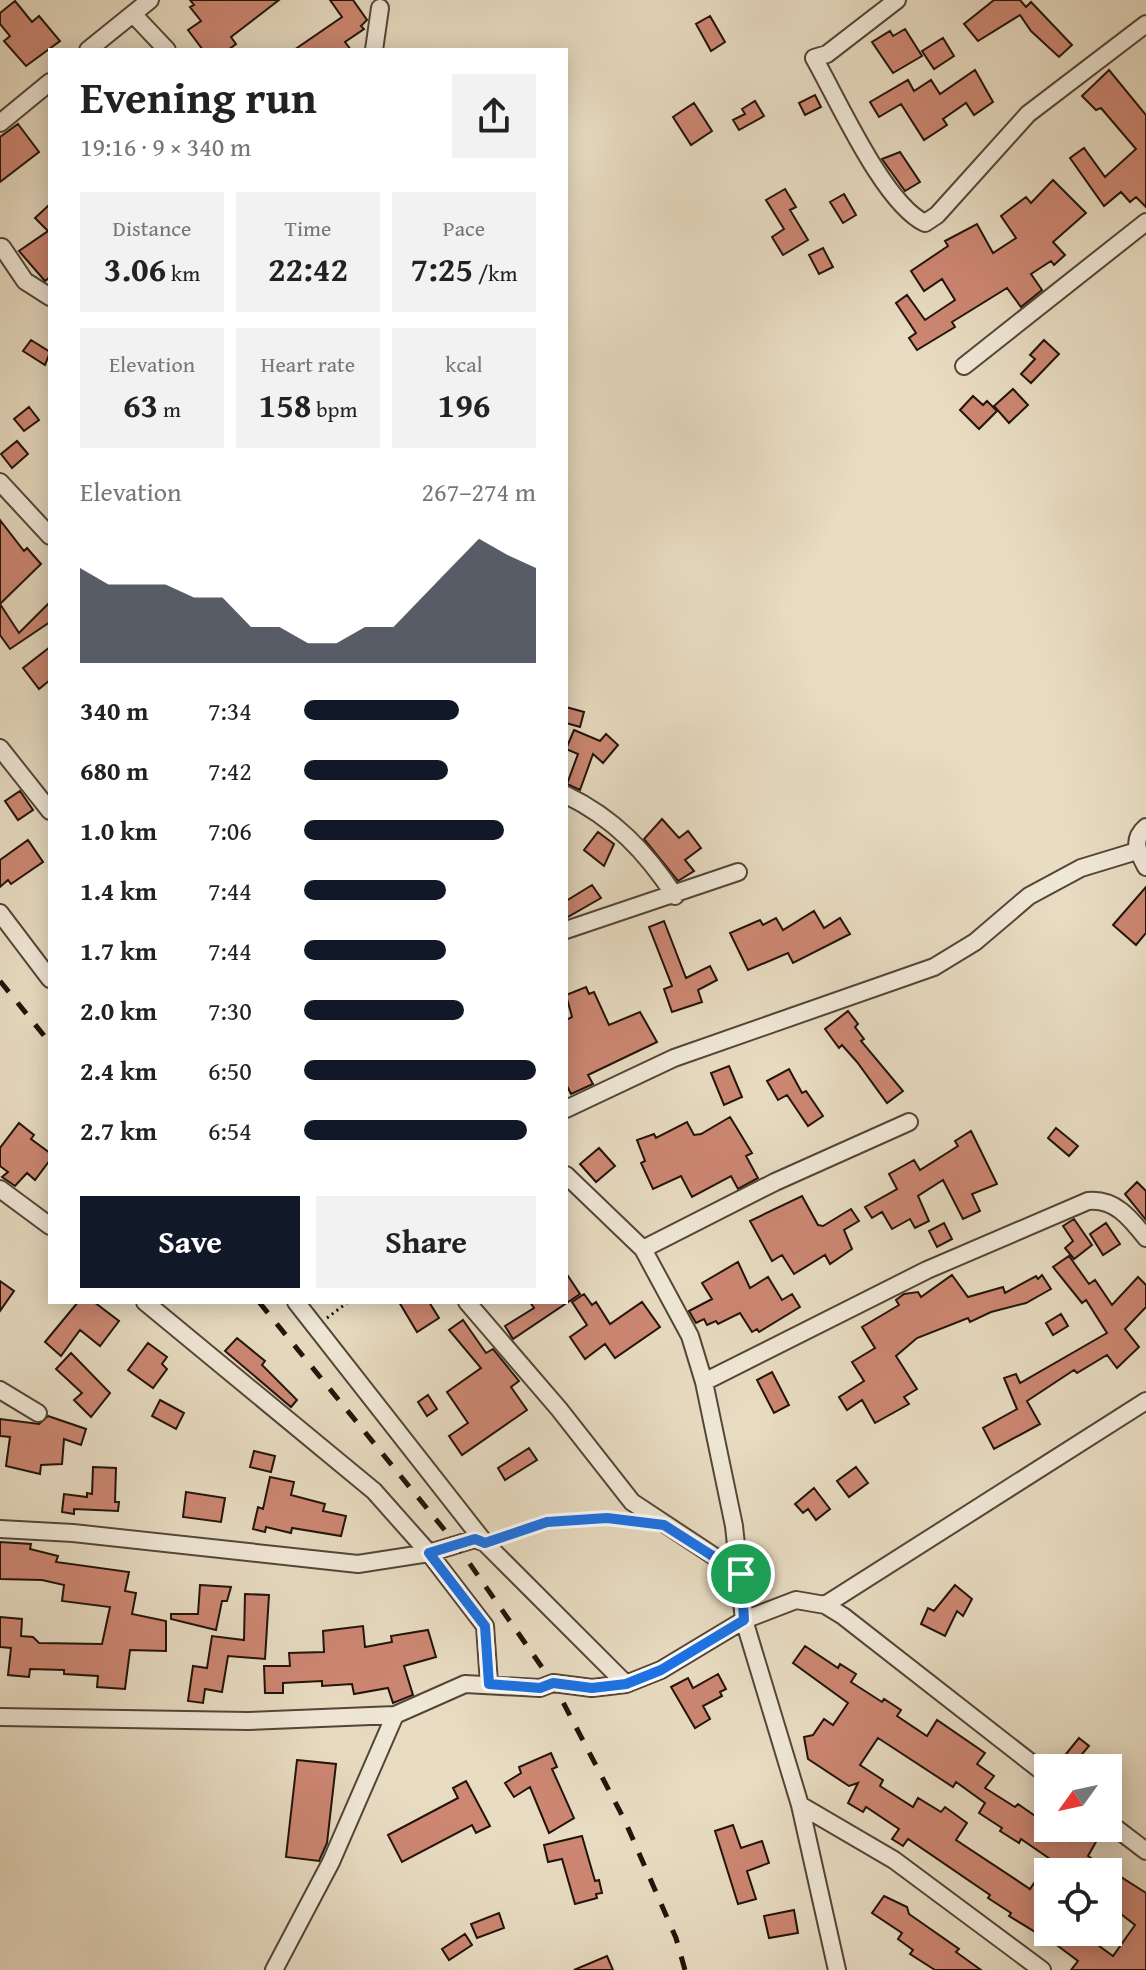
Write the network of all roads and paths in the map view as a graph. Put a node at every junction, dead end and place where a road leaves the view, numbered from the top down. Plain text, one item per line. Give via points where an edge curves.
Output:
1 (150, 0) edge
2 (897, 0) edge
3 (380, 8) dead end
4 (133, 14) junction
5 (1146, 24) edge
6 (90, 48) edge
7 (165, 48) edge
8 (374, 48) edge
9 (48, 84) edge
10 (0, 123) edge
11 (1146, 222) edge
12 (2, 247) dead end
13 (48, 296) edge
14 (964, 366) dead end
15 (0, 482) edge
16 (48, 534) edge
17 (0, 748) edge
18 (568, 796) edge
19 (48, 808) edge
20 (1146, 827) edge
21 (1137, 851) junction
22 (1146, 867) edge
23 (738, 872) dead end
24 (675, 896) junction
25 (0, 913) edge
26 (568, 929) edge
27 (48, 976) edge
28 (568, 1108) edge
29 (909, 1122) dead end
30 (568, 1177) edge
31 (0, 1189) edge
32 (48, 1225) edge
33 (1146, 1238) edge
34 (643, 1249) junction
35 (147, 1304) edge
36 (298, 1304) edge
37 (345, 1304) edge
38 (469, 1304) edge
39 (315, 1327) junction
40 (704, 1382) junction
41 (0, 1390) edge
42 (1146, 1401) edge
43 (38, 1413) dead end
44 (635, 1522) dead end
45 (0, 1529) edge
46 (485, 1543) junction
47 (429, 1553) junction
48 (741, 1574) junction
49 (825, 1605) junction
50 (744, 1620) junction
51 (489, 1684) junction
52 (626, 1684) junction
53 (395, 1715) junction
54 (0, 1717) edge
55 (1034, 1765) edge
56 (800, 1805) junction
57 (1122, 1833) edge
58 (1146, 1851) edge
59 (279, 1968) edge
60 (837, 1970) edge
61 (1042, 1970) edge

1 - 4 street
2 - 5 street via 827,54 814,58 884,184 925,223 1028,114
3 - 8 street
4 - 6 street
4 - 7 street
9 - 10 street
11 - 14 street
12 - 13 street via 25,281
15 - 16 street
17 - 19 street
18 - 24 street via 622,831
20 - 21 street via 1136,840
21 - 22 street
21 - 28 street via 1081,868 1029,896 975,942 934,967 674,1058
23 - 24 street
24 - 26 street
25 - 27 street
29 - 34 street
30 - 34 street
31 - 32 street
33 - 40 street via 1122,1210 1098,1199 1088,1201 927,1270
34 - 40 street via 684,1323
35 - 47 street via 374,1491
36 - 39 street
37 - 39 path
38 - 48 street via 632,1502
39 - 46 street
40 - 48 street
41 - 43 street
42 - 49 street
44 - 46 path via 547,1522
45 - 47 street via 358,1564
46 - 47 street via 475,1539
46 - 52 street
47 - 51 street via 485,1626
48 - 50 street
49 - 50 street via 796,1600
49 - 55 street
50 - 52 street via 661,1670
50 - 56 street
51 - 52 street
51 - 53 street via 465,1684
53 - 54 street via 248,1721
53 - 59 street
56 - 60 street
56 - 61 street via 894,1860
57 - 58 street

